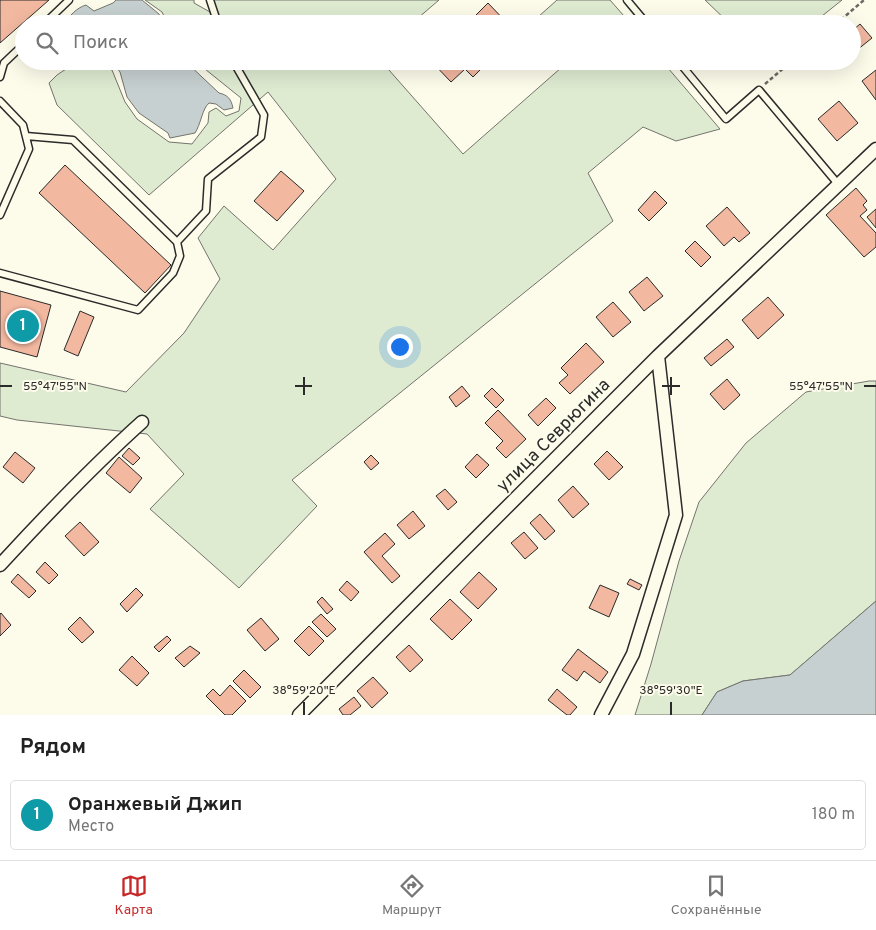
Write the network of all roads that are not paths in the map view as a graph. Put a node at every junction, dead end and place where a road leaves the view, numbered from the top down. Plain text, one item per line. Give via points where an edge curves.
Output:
1 (69, 0) edge
2 (210, 0) edge
3 (627, 0) edge
4 (53, 15) edge
5 (215, 15) edge
6 (640, 15) edge
7 (15, 53) edge
8 (238, 70) edge
9 (685, 70) edge
10 (0, 77) edge
11 (0, 101) edge
12 (26, 136) junction
13 (876, 149) edge
14 (838, 184) junction
15 (0, 215) edge
16 (177, 242) junction
17 (0, 273) edge
18 (658, 356) junction
19 (142, 422) dead end
20 (0, 566) edge
21 (298, 715) edge
22 (601, 715) edge

1 - 4 lane
2 - 5 lane
3 - 6 lane
7 - 10 lane via 4,64
8 - 16 lane via 264,115 260,136 208,179 206,211
9 - 14 lane via 726,119 759,90
11 - 12 lane via 23,125
12 - 15 lane via 29,149
12 - 16 lane via 73,140
13 - 14 street, улица Севрюгина
14 - 18 street, улица Севрюгина
16 - 17 lane via 180,256 172,272 138,310
18 - 21 street, улица Севрюгина
18 - 22 street via 676,515 633,654
19 - 20 street via 81,479

